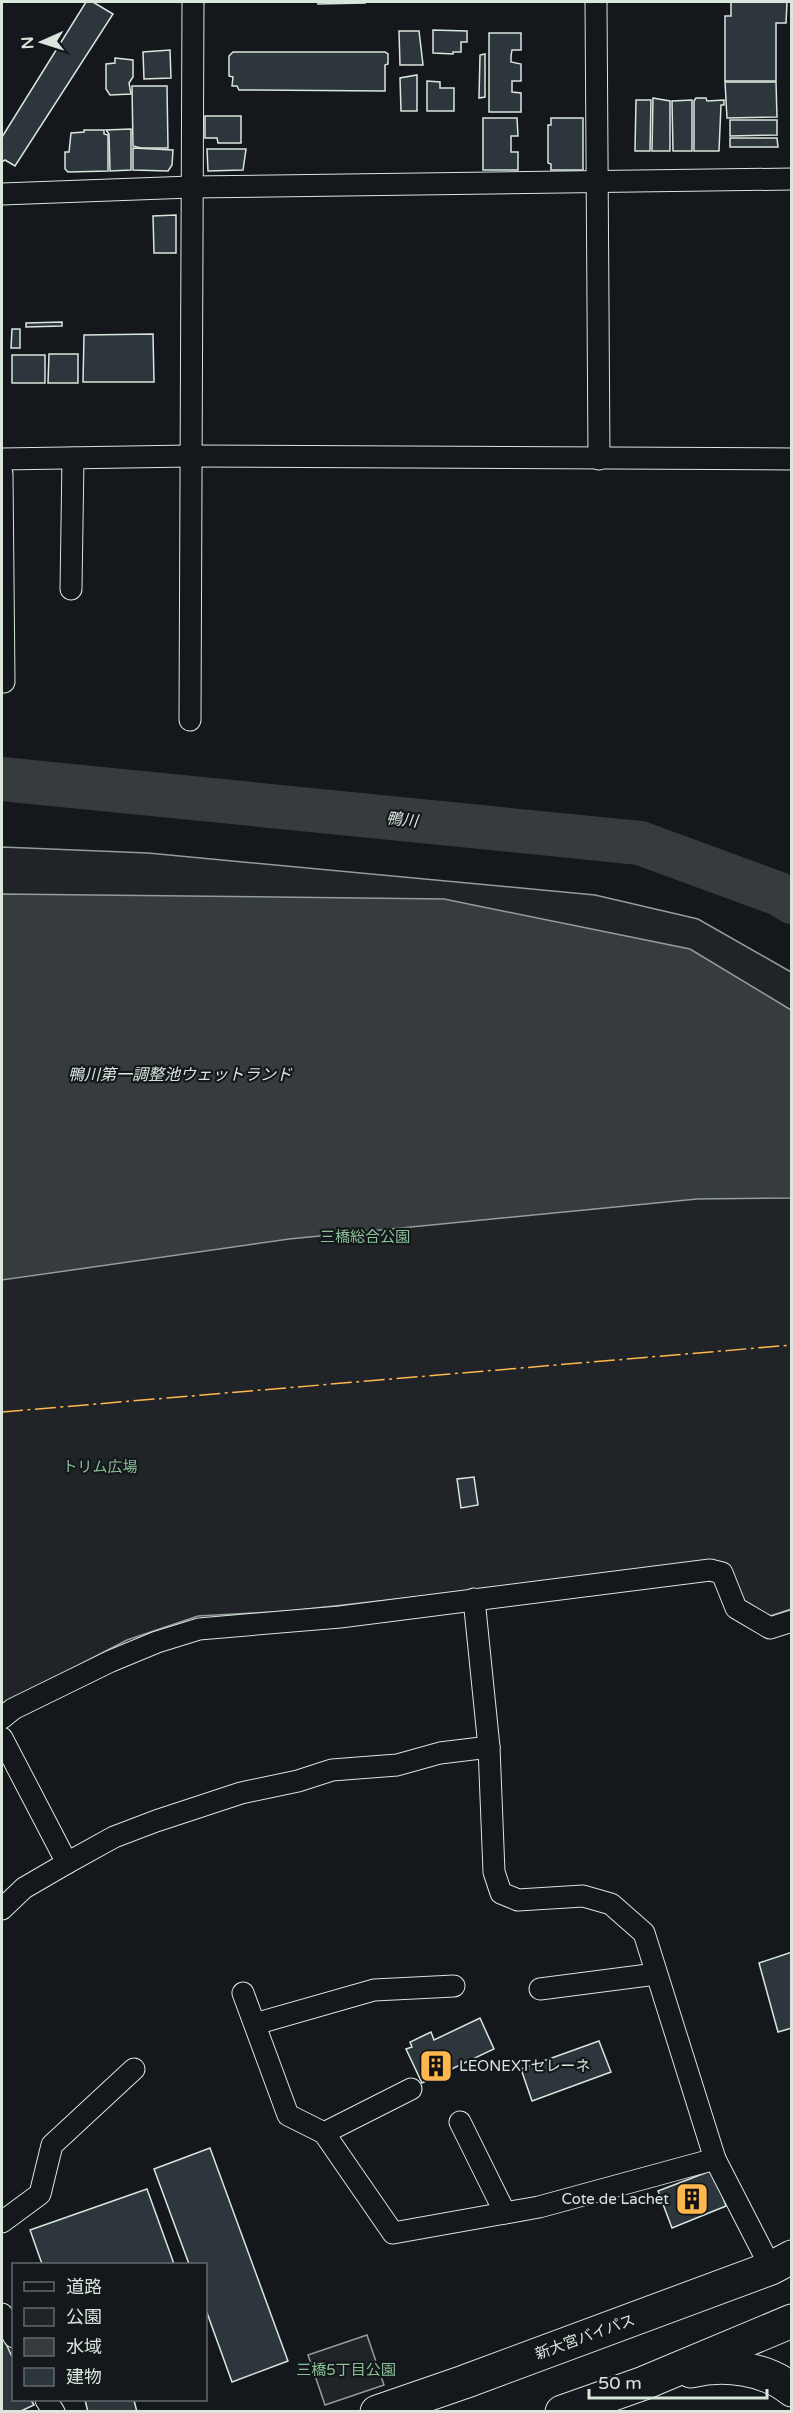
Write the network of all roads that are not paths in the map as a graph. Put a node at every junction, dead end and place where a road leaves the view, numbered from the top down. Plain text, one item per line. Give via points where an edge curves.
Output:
1 (193, 2) edge
2 (596, 2) edge
3 (792, 179) edge
4 (597, 182) junction
5 (191, 187) junction
6 (2, 194) edge
7 (190, 456) junction
8 (73, 458) junction
9 (2, 459) edge
10 (599, 459) junction
11 (792, 459) edge
12 (2, 474) edge
13 (71, 589) dead end
14 (4, 682) dead end
15 (190, 720) dead end
16 (474, 1599) junction
17 (792, 1621) edge
18 (2, 1718) edge
19 (2, 1738) edge
20 (489, 1748) junction
21 (67, 1863) junction
22 (2, 1909) edge
23 (656, 1974) junction
24 (454, 1986) dead end
25 (540, 1989) dead end
26 (243, 1993) dead end
27 (255, 2024) junction
28 (134, 2069) dead end
29 (411, 2089) dead end
30 (460, 2122) dead end
31 (324, 2133) junction
32 (715, 2159) junction
33 (505, 2213) junction
34 (2, 2222) edge
35 (781, 2262) edge
36 (2, 2314) edge
37 (792, 2321) edge
38 (12, 2333) edge
39 (644, 2383) junction
40 (792, 2390) edge
41 (377, 2412) edge
42 (562, 2412) edge

1 - 5 street
2 - 4 street
3 - 4 street
4 - 5 street
4 - 10 street
5 - 6 street
5 - 7 street
7 - 8 street
7 - 10 street
7 - 15 street
8 - 9 street
8 - 13 street
10 - 11 street
12 - 14 street
16 - 17 street via 710,1570 722,1573 736,1608 770,1628
16 - 18 street via 340,1617 200,1629 111,1661
16 - 20 street
19 - 21 street
20 - 21 street via 440,1753 397,1765 332,1770 241,1793 114,1837
20 - 23 street via 494,1872 501,1893 518,1900 583,1896 611,1904 644,1933
21 - 22 street via 24,1888
23 - 25 street
23 - 32 street
24 - 27 street via 374,1990
26 - 27 street
27 - 31 street via 288,2115
28 - 34 street via 52,2145 40,2193
29 - 31 street
30 - 33 street
31 - 33 street via 393,2234
32 - 33 street
32 - 35 street
35 - 41 highway, 新大宮バイパス
36 - 38 street
37 - 39 highway
39 - 40 highway via 700,2369 738,2369 770,2376
39 - 42 highway

